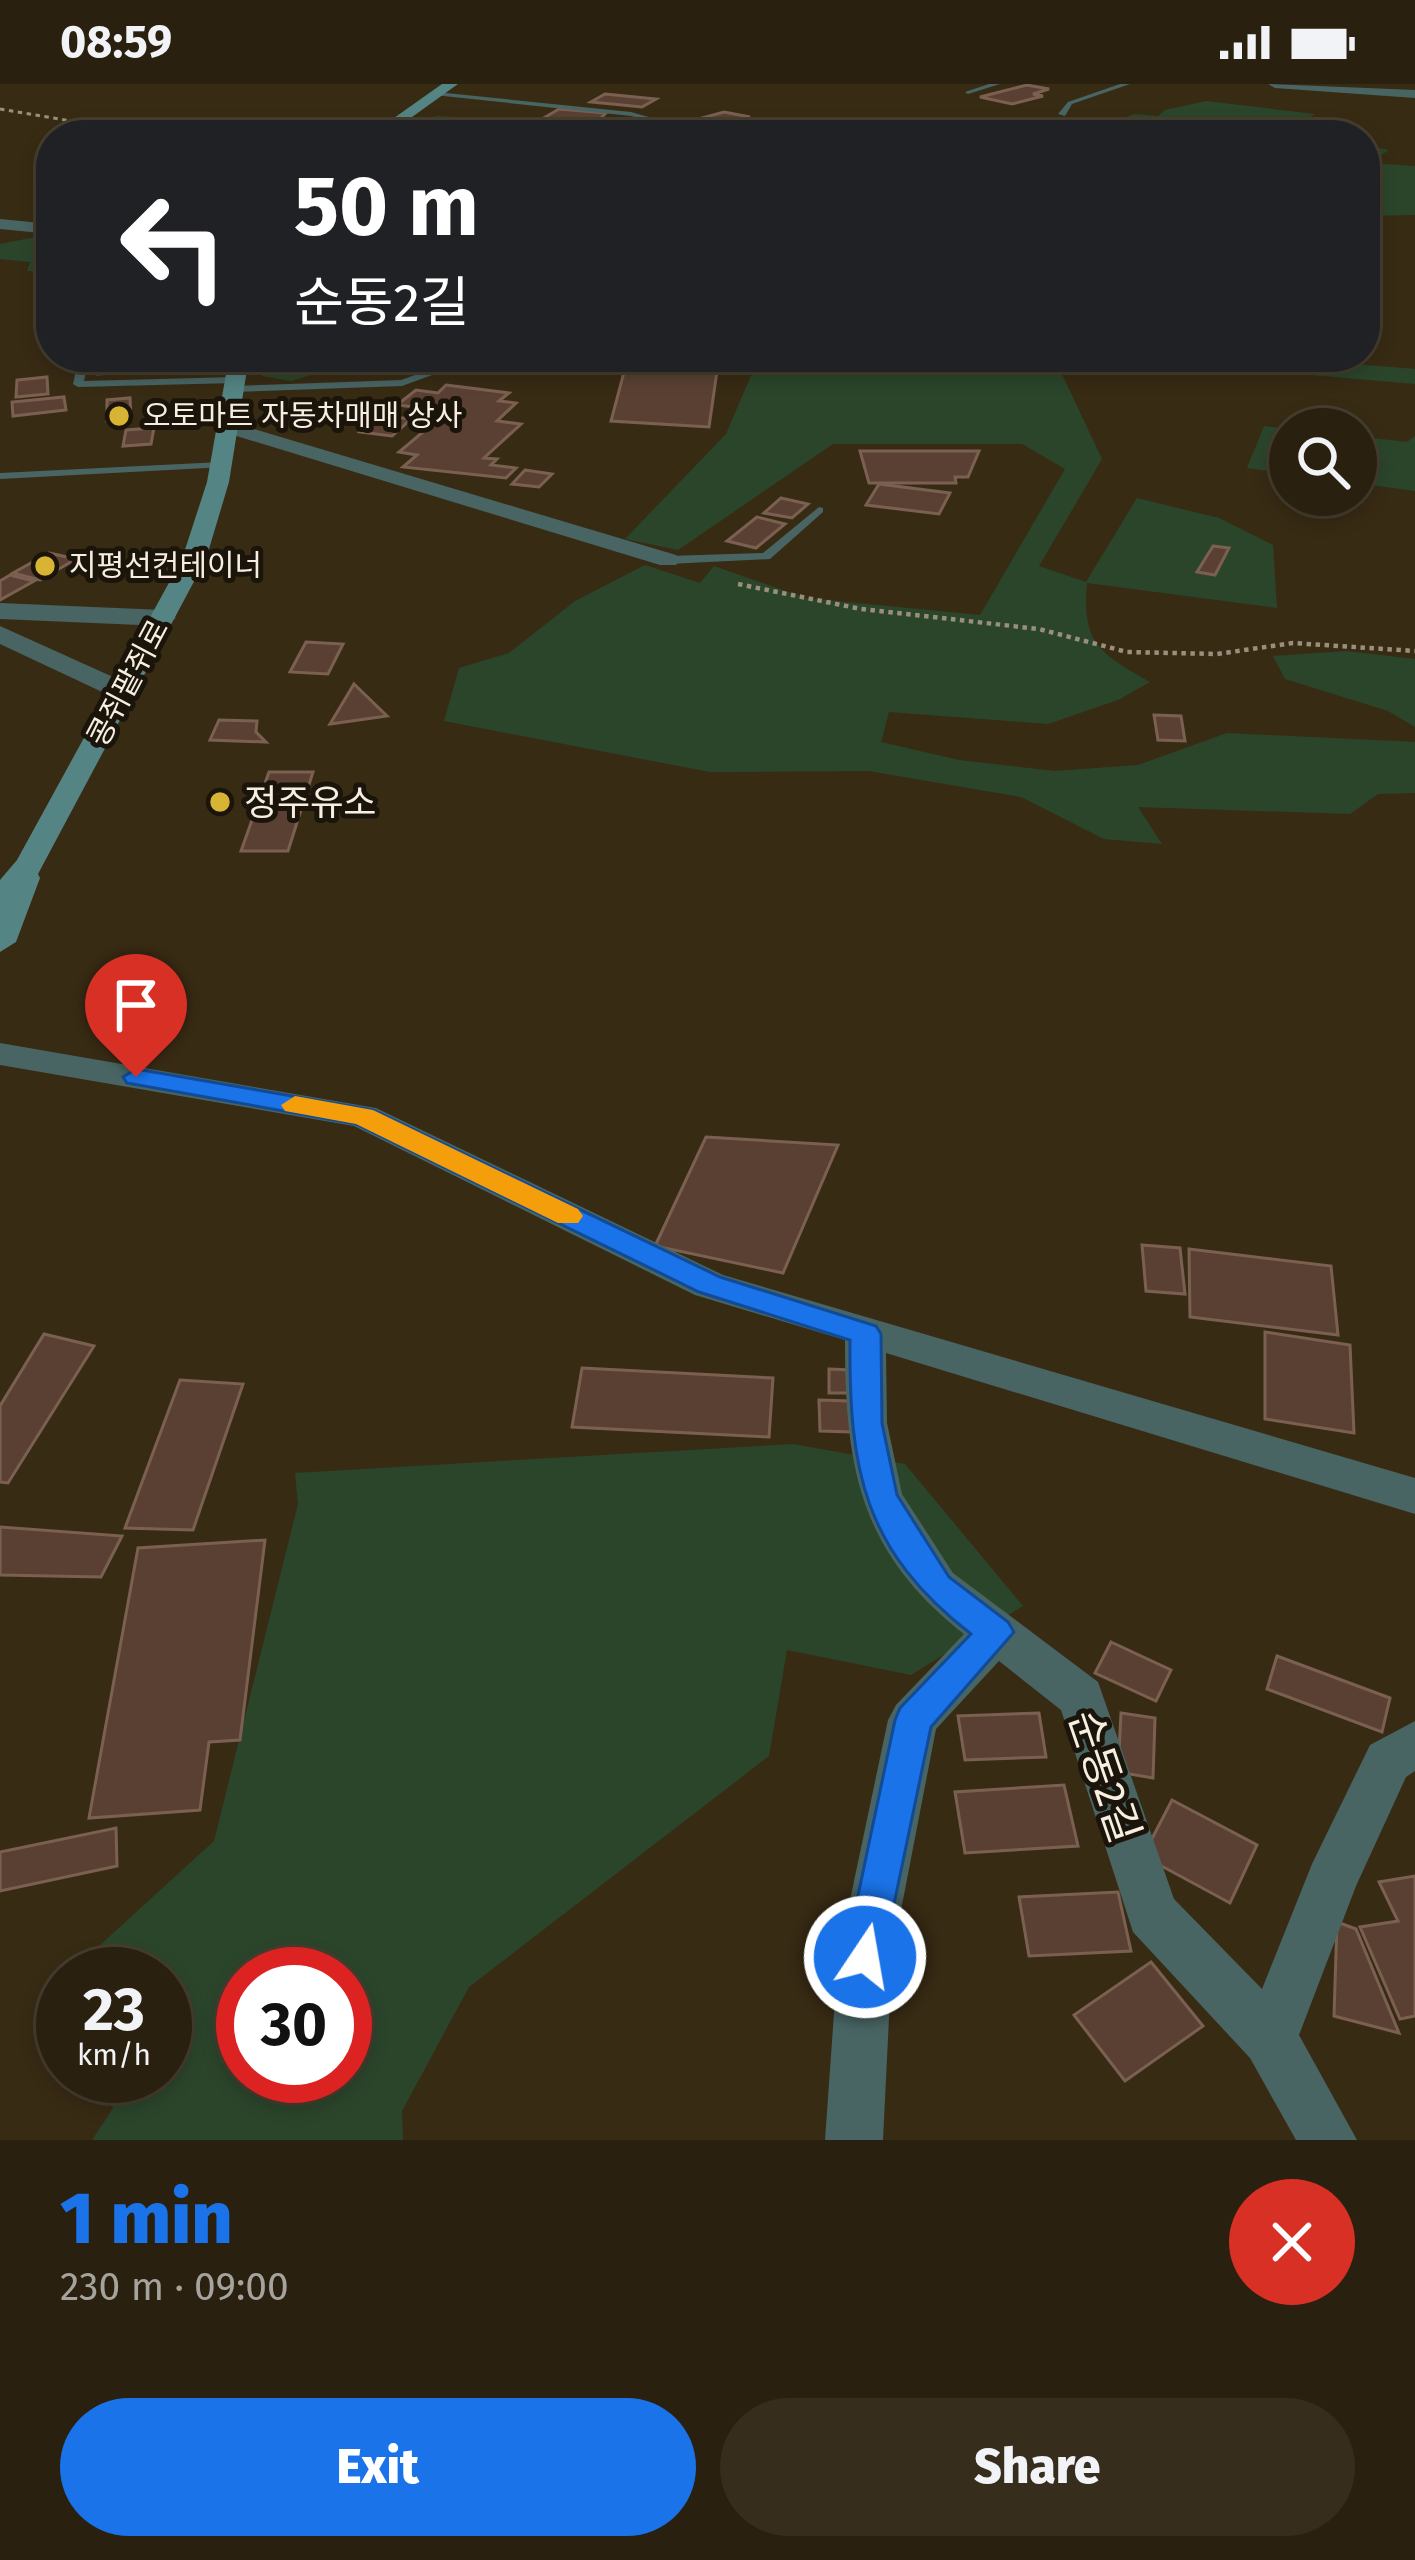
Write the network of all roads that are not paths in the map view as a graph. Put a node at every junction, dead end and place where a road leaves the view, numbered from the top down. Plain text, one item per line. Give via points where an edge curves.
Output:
1 (997, 84) edge
2 (1127, 84) edge
3 (1145, 84) edge
4 (1275, 84) edge
5 (1169, 89) dead end
6 (443, 90) edge
7 (968, 92) dead end
8 (1415, 94) edge
9 (652, 113) dead end
10 (1062, 114) dead end
11 (399, 120) edge
12 (654, 120) edge
13 (0, 224) edge
14 (36, 228) edge
15 (81, 372) edge
16 (431, 372) edge
17 (235, 375) edge
18 (227, 427) junction
19 (220, 465) junction
20 (0, 476) edge
21 (819, 510) dead end
22 (668, 560) joint
23 (0, 611) edge
24 (163, 618) junction
25 (0, 634) edge
26 (124, 692) junction
27 (30, 864) junction
28 (0, 899) edge
29 (0, 941) edge
30 (0, 1054) edge
31 (865, 1334) junction
32 (1415, 1496) edge
33 (996, 1632) junction
34 (1415, 1743) edge
35 (1270, 2038) junction
36 (854, 2140) edge
37 (1328, 2140) edge

1 - 7 lane
2 - 10 lane via 1070,103
3 - 5 lane
4 - 8 street
6 - 9 lane
6 - 11 main road
6 - 12 lane
13 - 14 street
15 - 17 lane via 78,385
16 - 17 lane via 402,383
17 - 18 main road, 콩쥐팥쥐로
18 - 19 main road, 콩쥐팥쥐로
18 - 22 street
19 - 20 lane
19 - 24 main road, 콩쥐팥쥐로 via 194,560
21 - 22 lane via 766,556
23 - 24 street
24 - 26 main road, 콩쥐팥쥐로
25 - 26 street
26 - 27 main road, 콩쥐팥쥐로
27 - 28 main road, 콩쥐팥쥐로
27 - 29 main road, 콩쥐팥쥐로
30 - 31 street via 363,1116 710,1285
31 - 32 street
31 - 33 street, 순동2길 via 866,1423 880,1498 937,1587
33 - 35 street, 순동2길 via 1082,1697 1151,1913
33 - 36 street via 914,1720 865,1957
34 - 35 street via 1388,1761
35 - 37 street, 순동2길

